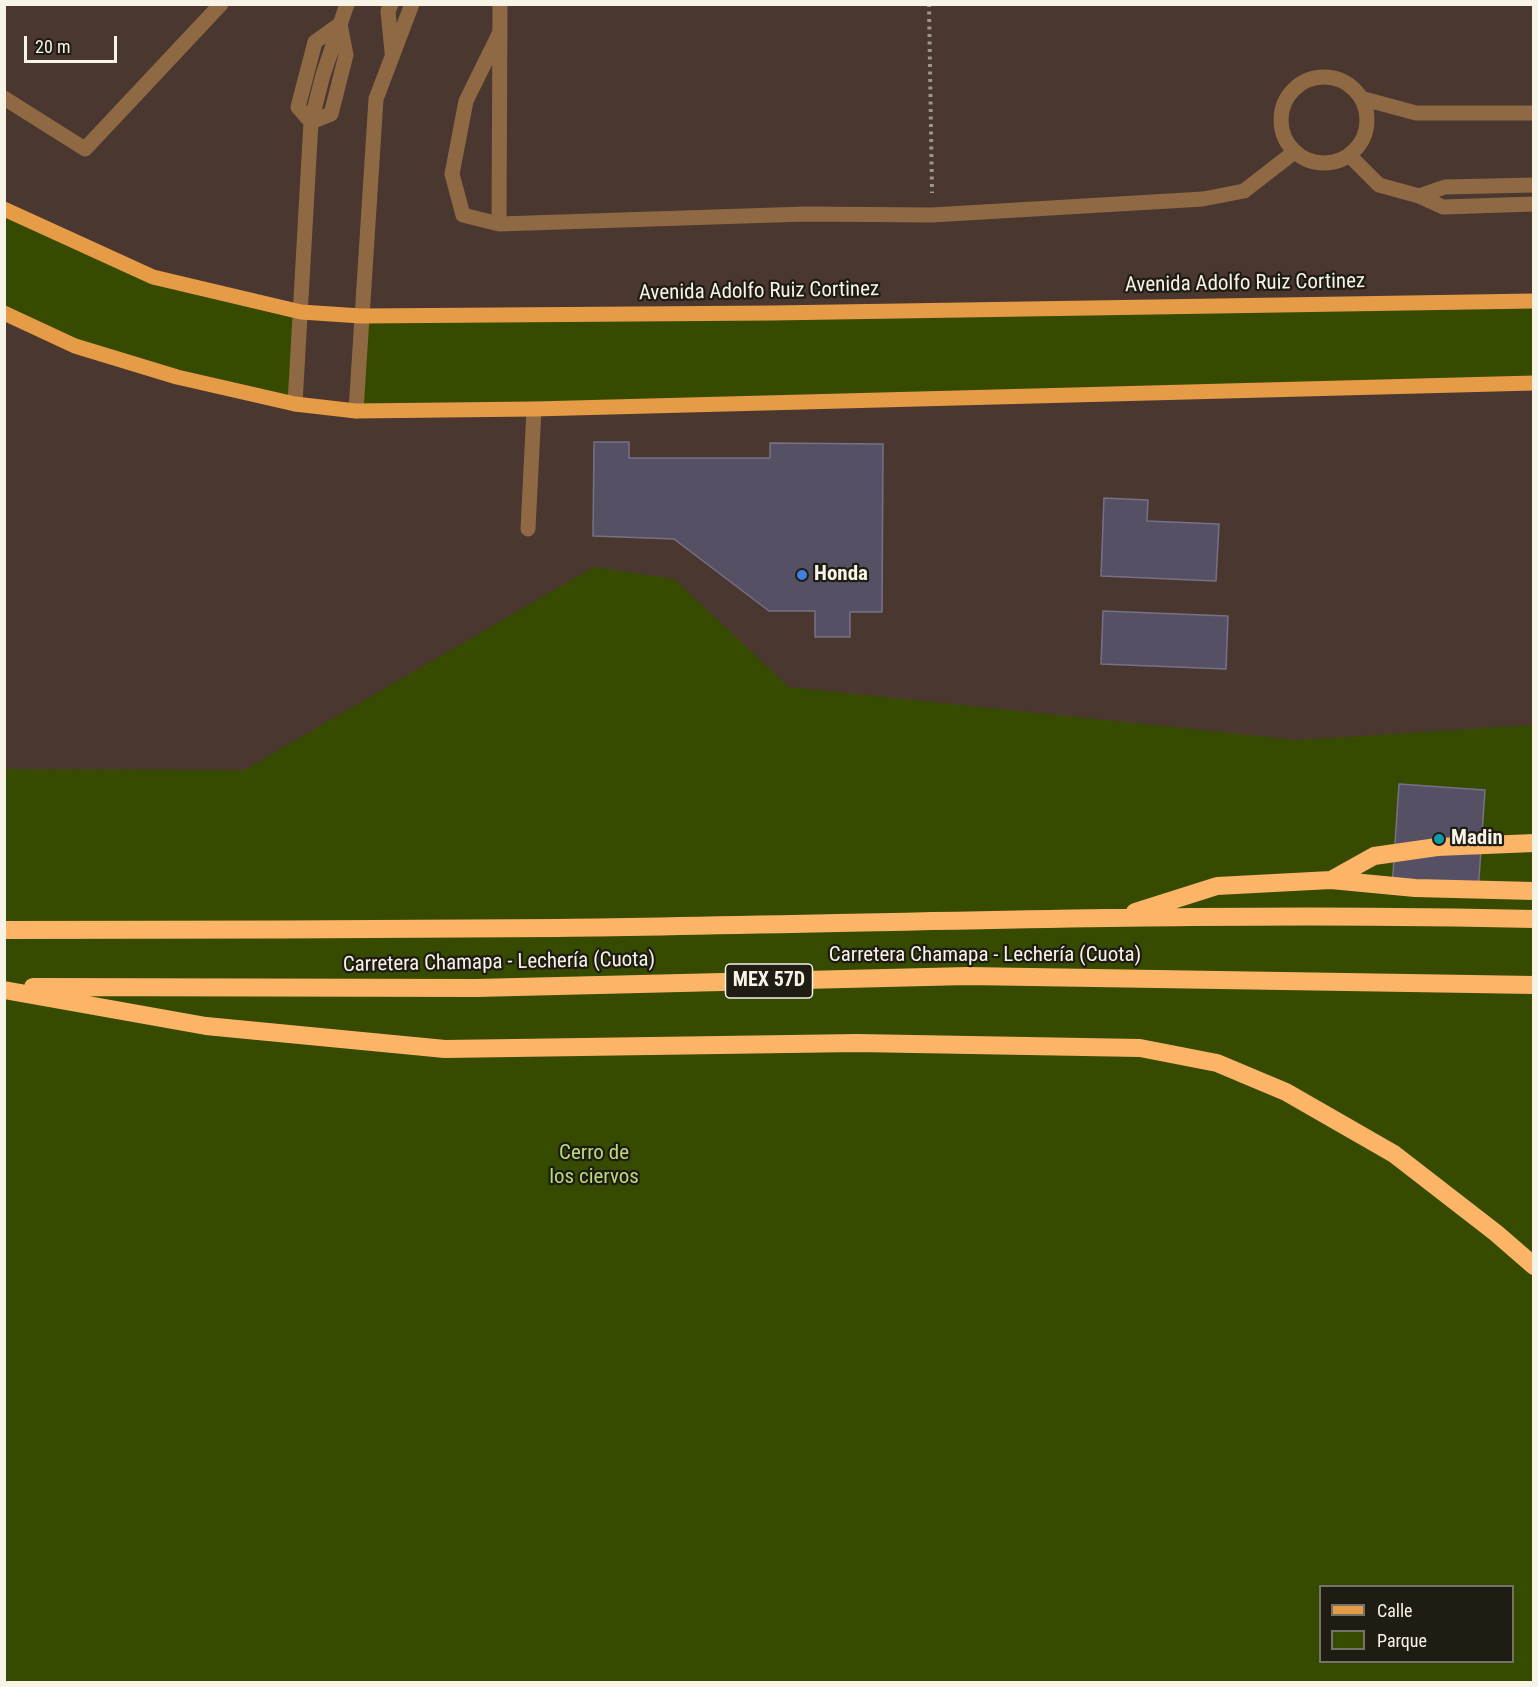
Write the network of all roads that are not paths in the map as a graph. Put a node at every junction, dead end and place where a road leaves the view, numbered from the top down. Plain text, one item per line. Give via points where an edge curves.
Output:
1 (221, 4) edge
2 (347, 4) edge
3 (391, 4) edge
4 (412, 4) edge
5 (500, 4) edge
6 (500, 32) junction
7 (392, 58) junction
8 (4, 98) edge
9 (1364, 99) junction
10 (1533, 113) edge
11 (1293, 153) junction
12 (1350, 156) junction
13 (1533, 185) edge
14 (1419, 196) junction
15 (1533, 204) edge
16 (4, 209) edge
17 (500, 224) junction
18 (1533, 301) edge
19 (301, 312) junction
20 (4, 313) edge
21 (361, 316) junction
22 (1533, 383) edge
23 (295, 404) junction
24 (534, 409) junction
25 (356, 411) junction
26 (528, 529) dead end
27 (1533, 843) edge
28 (1331, 880) junction
29 (1533, 891) edge
30 (1118, 918) junction
31 (1533, 919) edge
32 (4, 930) edge
33 (1533, 985) edge
34 (4, 988) edge
35 (1533, 1266) edge

1 - 8 lane via 85,149
2 - 19 lane via 311,122
3 - 7 lane via 388,11
4 - 7 lane
5 - 6 lane
6 - 17 lane
6 - 17 lane via 466,101 452,174 463,215
7 - 21 lane via 376,99
9 - 10 lane via 1416,113
9 - 11 lane via 1341,79 1323,75 1292,90 1282,110 1282,132
9 - 12 lane via 1367,130
11 - 12 lane via 1311,162 1331,164
11 - 17 lane via 1244,191 1203,200 932,215 784,215
12 - 14 lane via 1378,185
13 - 14 lane via 1444,187
14 - 15 lane via 1443,207
16 - 19 main road, Avenida Adolfo Ruiz Cortinez via 153,277
18 - 21 main road, Avenida Adolfo Ruiz Cortinez
19 - 21 main road, Avenida Adolfo Ruiz Cortinez
19 - 23 lane
20 - 23 main road via 75,346 177,377
21 - 25 lane
22 - 24 main road
23 - 25 main road
24 - 25 main road
24 - 26 lane
27 - 28 highway via 1437,847 1374,856
28 - 29 highway via 1415,888
28 - 30 highway via 1217,886
30 - 31 highway, Carretera Chamapa - Lechería (Cuota)
30 - 32 highway, Carretera Chamapa - Lechería (Cuota) via 556,928
33 - 34 highway, Carretera Chamapa - Lechería (Cuota) / MEX 57D via 968,975 476,988
34 - 35 highway via 206,1026 445,1049 857,1043 1140,1048 1217,1063 1286,1092 1394,1154

